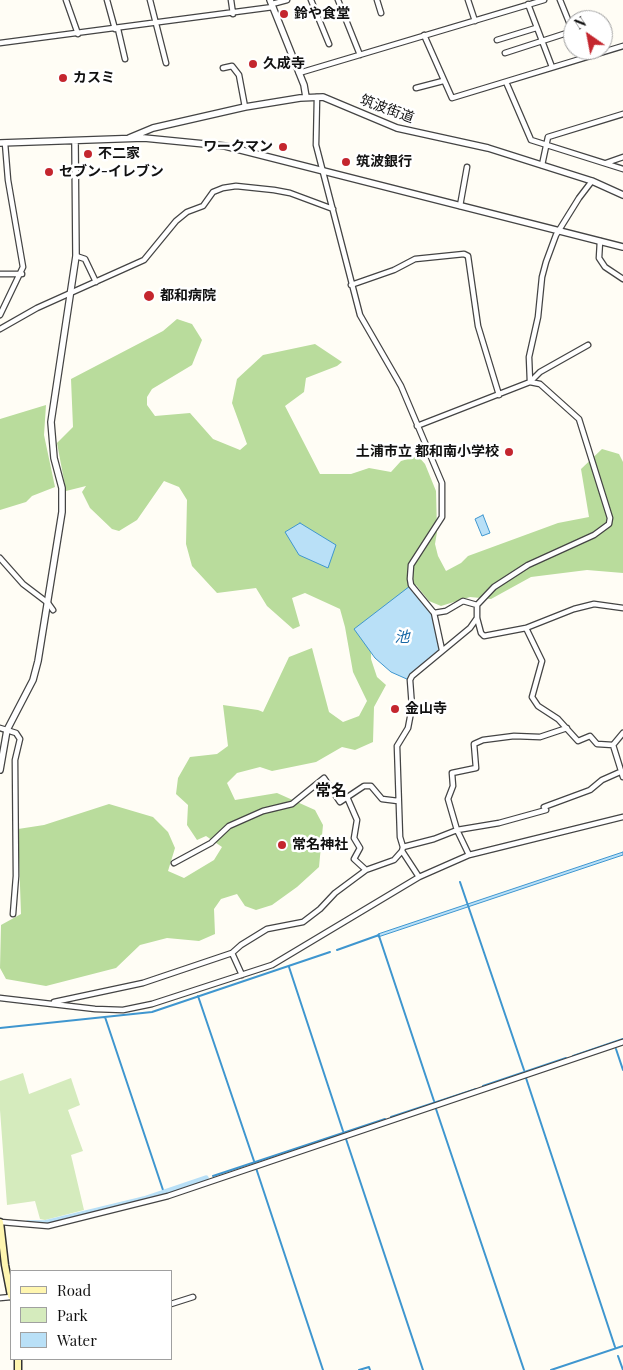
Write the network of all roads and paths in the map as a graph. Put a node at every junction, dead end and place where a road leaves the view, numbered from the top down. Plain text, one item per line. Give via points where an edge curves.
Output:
1 (66, 0) edge
2 (107, 0) edge
3 (150, 0) edge
4 (231, 0) edge
5 (287, 0) edge
6 (311, 0) edge
7 (338, 0) edge
8 (377, 0) edge
9 (468, 0) edge
10 (544, 0) edge
11 (271, 4) edge
12 (528, 4) junction
13 (381, 12) dead end
14 (233, 14) junction
15 (475, 21) junction
16 (155, 24) junction
17 (536, 28) junction
18 (117, 29) junction
19 (78, 34) junction
20 (424, 35) junction
21 (563, 35) edge
22 (497, 40) dead end
23 (542, 41) junction
24 (0, 43) edge
25 (329, 44) dead end
26 (505, 53) dead end
27 (360, 55) junction
28 (126, 59) dead end
29 (577, 60) edge
30 (166, 64) dead end
31 (552, 67) junction
32 (223, 68) dead end
33 (299, 73) junction
34 (443, 81) junction
35 (506, 82) junction
36 (416, 88) dead end
37 (306, 97) junction
38 (317, 97) junction
39 (245, 107) junction
40 (623, 114) edge
41 (164, 126) junction
42 (147, 130) junction
43 (144, 138) junction
44 (128, 139) junction
45 (164, 139) junction
46 (75, 142) junction
47 (3, 143) edge
48 (548, 146) junction
49 (623, 157) edge
50 (605, 163) junction
51 (542, 165) junction
52 (467, 167) dead end
53 (623, 170) edge
54 (324, 171) junction
55 (592, 181) junction
56 (623, 195) edge
57 (460, 206) junction
58 (333, 209) junction
59 (560, 230) junction
60 (600, 241) junction
61 (623, 247) edge
62 (76, 256) junction
63 (0, 274) edge
64 (22, 274) junction
65 (623, 279) edge
66 (96, 282) junction
67 (351, 285) junction
68 (72, 293) junction
69 (0, 316) edge
70 (0, 329) edge
71 (588, 345) dead end
72 (530, 382) junction
73 (499, 396) junction
74 (418, 426) junction
75 (0, 558) edge
76 (48, 603) junction
77 (477, 605) junction
78 (623, 608) edge
79 (53, 610) dead end
80 (434, 613) junction
81 (477, 618) junction
82 (526, 628) junction
83 (442, 650) junction
84 (0, 728) edge
85 (566, 728) junction
86 (7, 730) junction
87 (623, 733) edge
88 (621, 740) edge
89 (613, 745) junction
90 (0, 770) edge
91 (620, 772) junction
92 (623, 777) edge
93 (347, 797) junction
94 (398, 801) junction
95 (623, 817) edge
96 (457, 830) junction
97 (403, 849) junction
98 (469, 856) junction
99 (174, 863) dead end
100 (366, 870) junction
101 (420, 877) junction
102 (13, 914) dead end
103 (232, 953) junction
104 (242, 976) junction
105 (0, 998) edge
106 (50, 1003) junction
107 (623, 1042) edge
108 (0, 1214) edge
109 (0, 1222) edge
110 (10, 1291) edge
111 (193, 1297) dead end
112 (172, 1304) edge

1 - 19 street
2 - 18 street
3 - 16 street
4 - 14 street
5 - 11 street
6 - 25 street
7 - 27 street
8 - 13 street
9 - 15 street
10 - 12 street
11 - 14 street
11 - 33 street
12 - 15 street
12 - 17 street
14 - 16 street
15 - 20 street
16 - 18 street
16 - 30 street
17 - 22 street
17 - 23 street
18 - 19 street
18 - 28 street
19 - 24 street
20 - 27 street
20 - 34 street
21 - 23 street
23 - 26 street
23 - 31 street
27 - 33 street
29 - 31 street
31 - 35 street
32 - 39 street via 232,66 239,76
33 - 37 street
34 - 35 street via 452,98
34 - 36 street
35 - 48 street via 531,140
37 - 38 street, 筑波街道
37 - 39 street, 筑波街道
38 - 51 street, 筑波街道 via 332,100 397,128 488,148
38 - 54 street via 316,145
39 - 41 street, 筑波街道
40 - 48 street via 548,137
41 - 42 street, 筑波街道
41 - 45 street
42 - 43 street
42 - 44 street, 筑波街道
43 - 44 street
43 - 45 street
44 - 46 street
45 - 54 street via 224,146
46 - 47 street
46 - 62 street
47 - 64 street
48 - 50 street
48 - 51 street
49 - 50 street
50 - 53 street
51 - 55 street, 筑波街道
52 - 57 street
54 - 57 street
54 - 58 street
55 - 56 street, 筑波街道
55 - 59 street
57 - 59 street
58 - 66 street via 274,190 236,186 223,188 213,192 203,206 187,212 176,221 144,260
58 - 67 street
59 - 60 street
59 - 72 street via 542,277 529,357
60 - 61 street
60 - 65 street via 599,258 605,267
62 - 66 street via 85,259
62 - 68 street
63 - 64 street
64 - 69 street
66 - 68 street
67 - 73 street via 415,259 468,256 478,326
67 - 74 street via 364,322
68 - 70 street
68 - 76 street via 51,422 62,501
71 - 72 street via 540,372
72 - 73 street
72 - 77 street via 540,384 579,419 610,518 609,524 594,535 528,565 494,587
73 - 74 street
74 - 80 street via 442,483 442,517 414,560 410,579 411,585
75 - 76 street via 23,584
76 - 79 street
76 - 86 street via 33,680
77 - 80 street via 463,601 446,611
77 - 81 street
78 - 82 street via 594,604
80 - 83 street
81 - 82 street via 484,636
81 - 83 street via 470,628
82 - 85 street via 542,661 532,697 538,706
83 - 94 street via 410,680 412,708 408,728 397,746
84 - 86 street
85 - 89 street via 578,741 590,736 598,744
85 - 96 street via 540,737 514,736 474,744 476,768 452,773 453,786 448,799
86 - 90 street
86 - 102 street via 19,735 20,739 15,760 16,876
87 - 88 street
88 - 89 street
89 - 91 street
91 - 92 street
91 - 96 street via 590,790 544,807 546,810
93 - 94 street via 364,786 370,786 382,799
93 - 99 street via 340,802 324,778 292,804 263,811 229,826 211,842
93 - 100 street via 357,820 354,838 360,848 354,859
94 - 97 street
95 - 98 street
96 - 97 street
96 - 98 street
97 - 100 street via 394,860
97 - 101 street
98 - 101 street
100 - 103 street via 303,922 267,929
101 - 104 street via 272,964
103 - 104 street
103 - 106 street via 143,983
104 - 106 street via 123,1010
105 - 106 street
107 - 109 street via 168,1196 48,1226
108 - 109 street
109 - 110 main road
111 - 112 street

